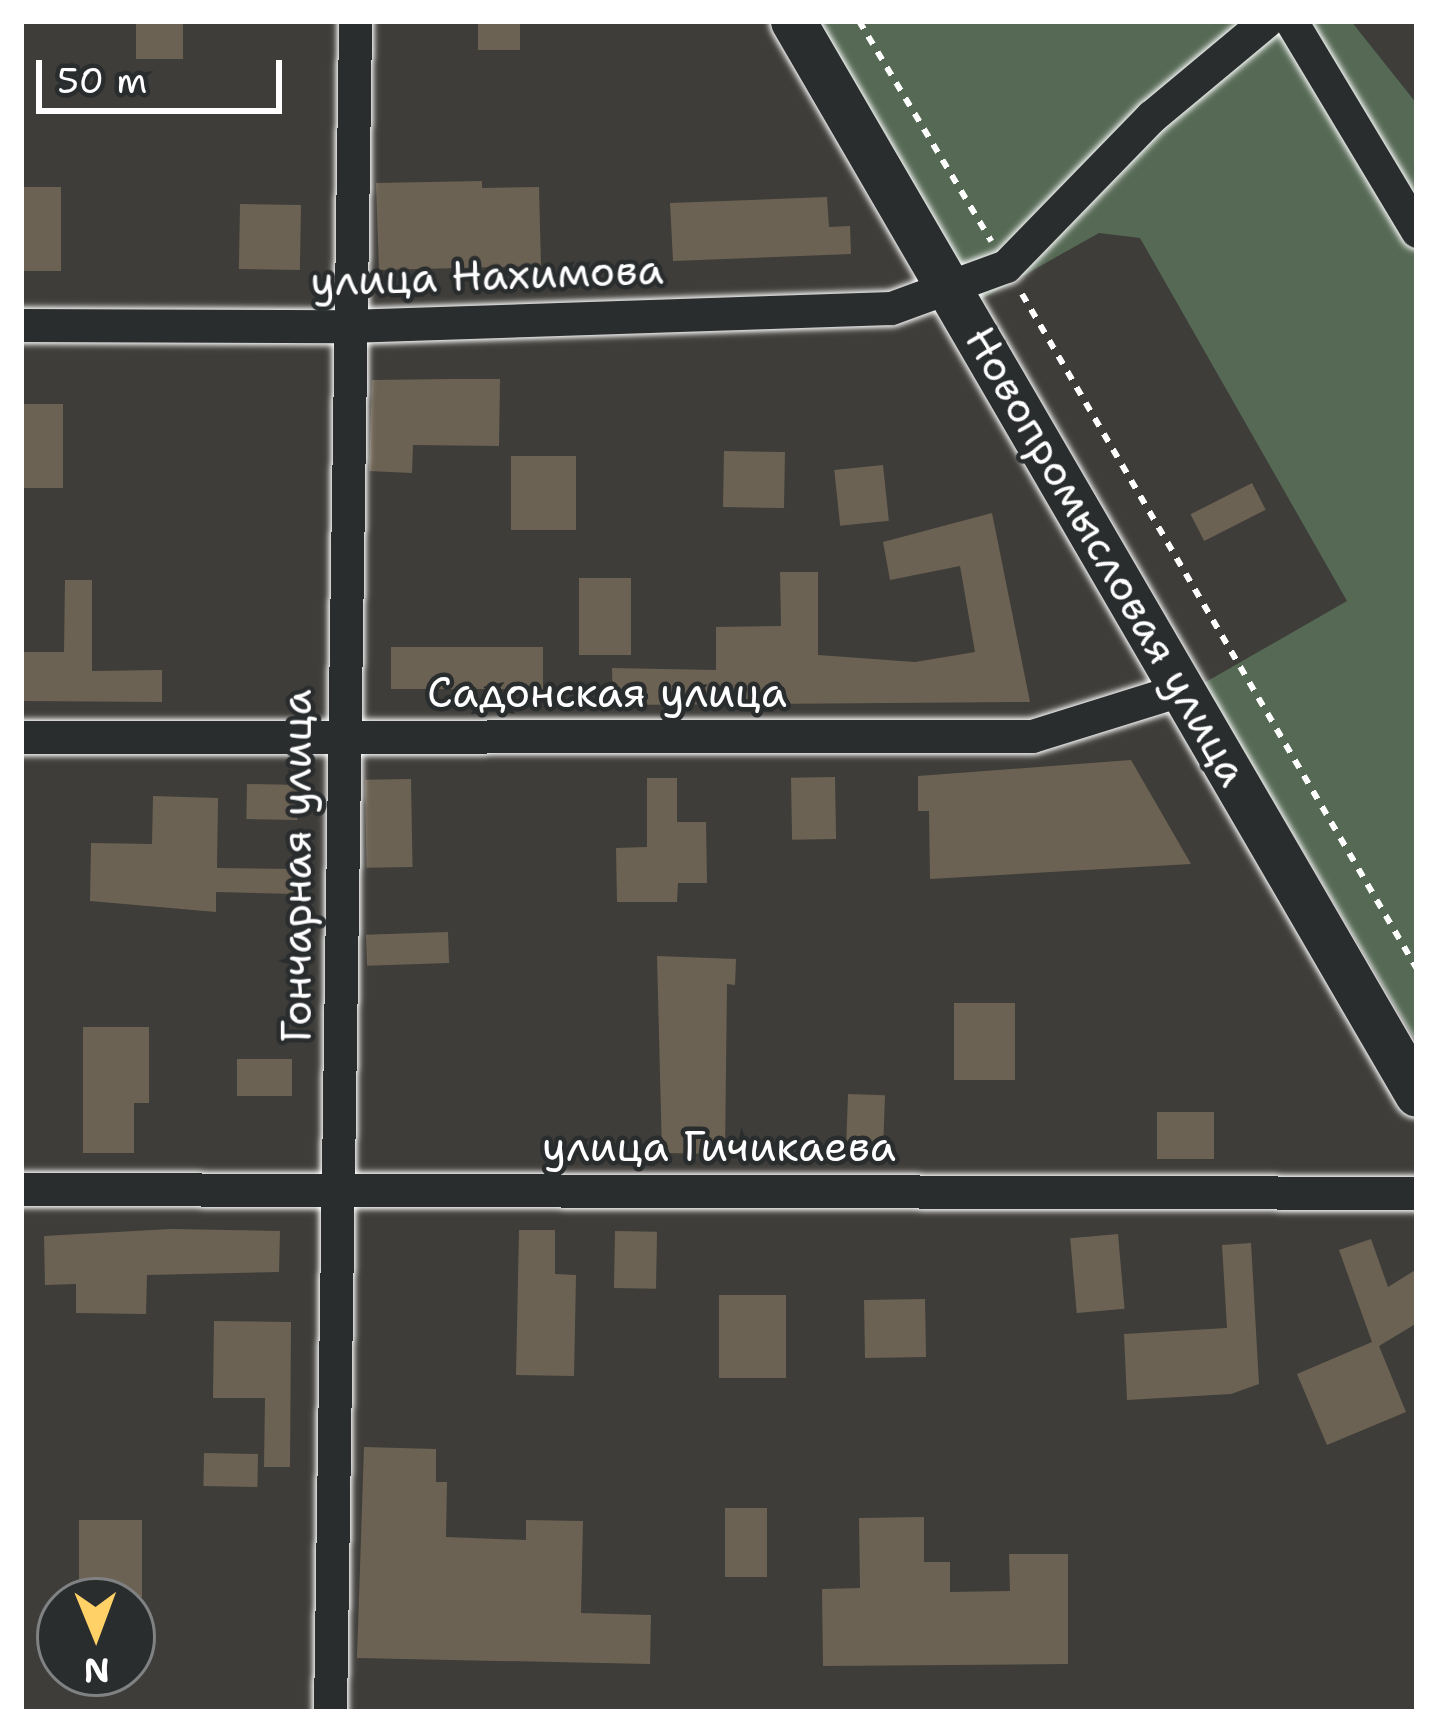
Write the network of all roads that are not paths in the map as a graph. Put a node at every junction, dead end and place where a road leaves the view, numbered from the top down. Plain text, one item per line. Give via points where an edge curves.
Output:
1 (355, 21) edge
2 (793, 21) edge
3 (1266, 21) edge
4 (1292, 21) edge
5 (1417, 231) edge
6 (952, 291) junction
7 (21, 325) edge
8 (347, 326) junction
9 (1186, 688) junction
10 (21, 737) edge
11 (341, 739) junction
12 (1417, 1094) edge
13 (21, 1189) edge
14 (338, 1190) junction
15 (1417, 1193) edge
16 (330, 1712) edge

1 - 8 street, Гончарная улица
2 - 6 main road, Новопромысловая улица
3 - 6 street, улица Нахимова via 1152,116 1006,266
4 - 5 street
6 - 8 street, улица Нахимова via 891,308
6 - 9 main road, Новопромысловая улица
7 - 8 street, улица Нахимова
8 - 11 street, Гончарная улица
9 - 11 street, Садонская улица via 1032,736
9 - 12 main road, Новопромысловая улица
10 - 11 street, Садонская улица
11 - 14 street, Гончарная улица
13 - 14 street, улица Гичикаева
14 - 15 street, улица Гичикаева
14 - 16 street, Гончарная улица

